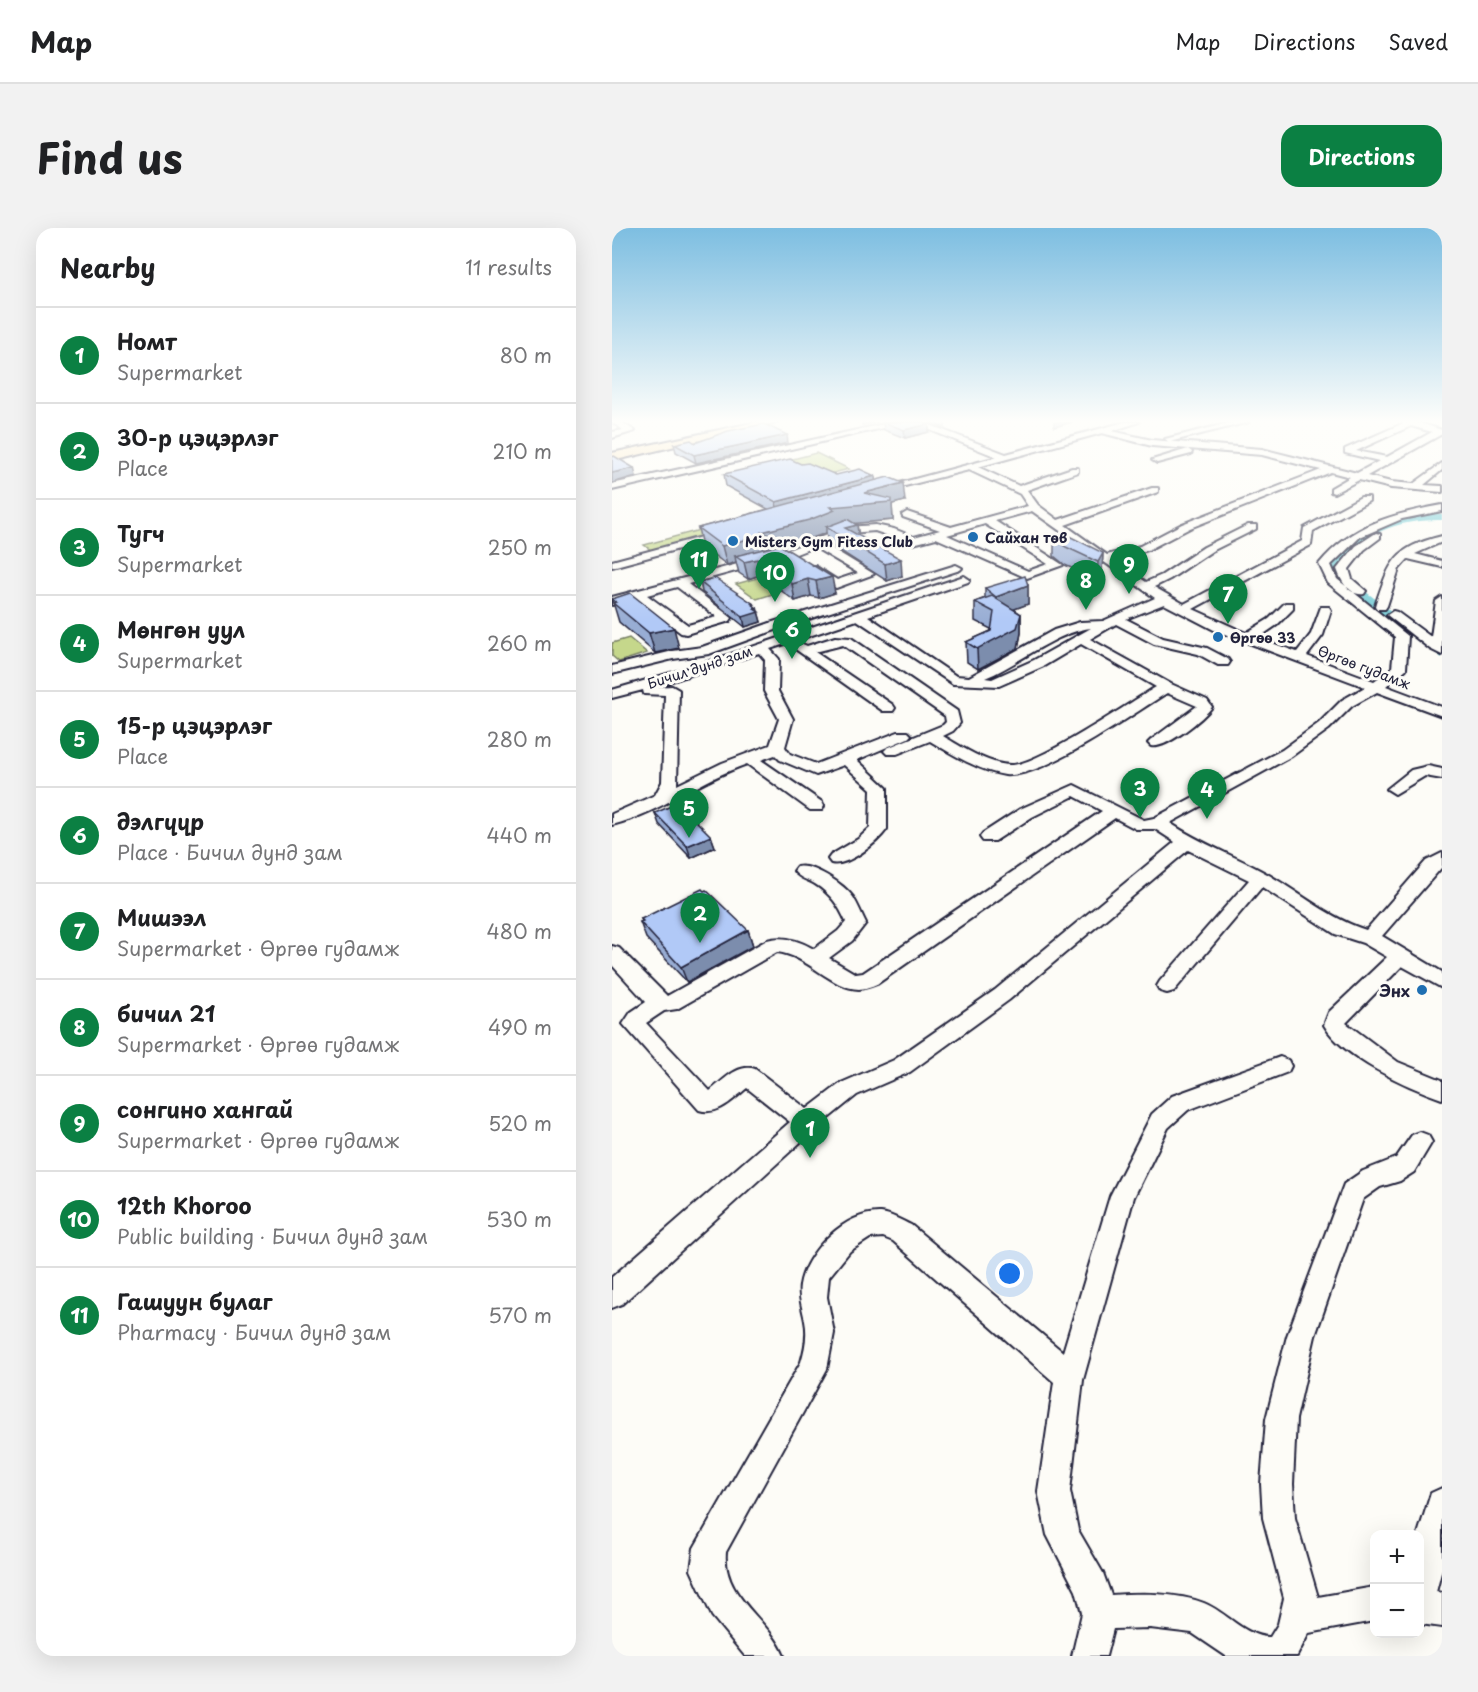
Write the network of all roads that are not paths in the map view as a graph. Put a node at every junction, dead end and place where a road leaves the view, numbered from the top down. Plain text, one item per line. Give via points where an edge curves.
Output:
1 (890, 489) edge
2 (1019, 489) edge
3 (1281, 489) edge
4 (1155, 490) dead end
5 (867, 495) edge
6 (1365, 499) dead end
7 (1034, 507) junction
8 (1442, 508) edge
9 (907, 514) dead end
10 (1442, 520) edge
11 (987, 521) junction
12 (1056, 524) junction
13 (1252, 527) dead end
14 (743, 529) edge
15 (952, 531) junction
16 (939, 535) junction
17 (998, 538) junction
18 (1442, 538) edge
19 (816, 544) junction
20 (967, 548) junction
21 (787, 554) junction
22 (1406, 555) junction
23 (1105, 560) junction
24 (612, 564) edge
25 (1442, 564) edge
26 (956, 568) dead end
27 (964, 580) dead end
28 (679, 583) junction
29 (1147, 586) junction
30 (637, 594) junction
31 (1164, 598) junction
32 (612, 601) edge
33 (1442, 602) edge
34 (1289, 606) dead end
35 (1381, 606) junction
36 (1184, 609) junction
37 (1325, 610) dead end
38 (858, 615) junction
39 (1111, 622) junction
40 (739, 627) edge
41 (1248, 638) junction
42 (1081, 639) junction
43 (770, 640) junction
44 (1439, 648) edge
45 (806, 651) junction
46 (673, 655) junction
47 (1299, 658) junction
48 (1223, 662) dead end
49 (613, 670) edge
50 (968, 681) junction
51 (1166, 687) junction
52 (1376, 687) junction
53 (617, 693) edge
54 (888, 708) dead end
55 (1442, 712) edge
56 (944, 717) dead end
57 (931, 735) junction
58 (1156, 743) dead end
59 (777, 748) junction
60 (892, 751) dead end
61 (750, 759) junction
62 (846, 759) junction
63 (1442, 774) edge
64 (1395, 789) dead end
65 (660, 801) junction
66 (816, 806) dead end
67 (1115, 810) junction
68 (612, 820) edge
69 (1158, 823) junction
70 (989, 837) dead end
71 (1186, 842) junction
72 (837, 859) dead end
73 (1442, 860) edge
74 (803, 871) dead end
75 (1260, 878) junction
76 (1370, 938) junction
77 (612, 953) edge
78 (1399, 957) junction
79 (814, 958) junction
80 (1442, 981) edge
81 (1167, 986) dead end
82 (660, 1004) junction
83 (1280, 1066) dead end
84 (1442, 1090) edge
85 (807, 1122) junction
86 (1420, 1142) dead end
87 (612, 1295) edge
88 (1070, 1377) junction
89 (1442, 1504) edge
90 (1421, 1584) edge
91 (1370, 1605) edge
92 (1424, 1608) edge
93 (1442, 1610) edge
94 (1099, 1613) junction
95 (1297, 1618) junction
96 (1279, 1655) edge
97 (767, 1656) edge
98 (1089, 1656) edge

1 - 5 street
2 - 7 street, Өргөө гудамж
3 - 23 street via 1186,526 1144,548
4 - 12 street
6 - 36 street via 1308,530 1307,543
7 - 11 street
7 - 12 street, Өргөө гудамж
8 - 52 street via 1399,516 1356,535 1325,564 1332,581 1402,636 1399,669
9 - 15 street
10 - 35 street via 1412,521 1391,527 1360,548 1345,564 1347,580
11 - 15 street
11 - 17 street
12 - 23 street, Өргөө гудамж
13 - 29 street
14 - 24 street
15 - 16 street
16 - 19 street via 913,541 890,531 862,528
16 - 20 street
17 - 20 street
17 - 20 street via 1057,565 1027,575
18 - 22 street
19 - 21 street
19 - 21 street via 868,574 836,584
21 - 28 street
22 - 25 street
22 - 35 street via 1392,570
23 - 29 street, Өргөө гудамж
26 - 43 street
27 - 38 street
28 - 30 street
28 - 30 street via 726,618 686,630
29 - 31 street, Өргөө гудамж
30 - 32 street
31 - 36 street, Өргөө гудамж
31 - 39 street
33 - 44 street
34 - 41 street
35 - 44 street
36 - 41 street, Өргөө гудамж
37 - 47 street via 1317,635
38 - 43 street
38 - 50 street via 953,680
39 - 42 street
39 - 48 street
39 - 50 street via 1084,623 1057,633 1016,659
40 - 46 street via 691,643
41 - 47 street, Өргөө гудамж
42 - 50 street via 1003,680
42 - 51 street
43 - 45 street
43 - 46 street
43 - 53 street, Бичил дунд зам via 699,669
43 - 59 street via 771,691 786,719
45 - 54 street
45 - 57 street via 843,640 865,653 952,714 954,723
46 - 49 street
47 - 52 street, Өргөө гудамж
49 - 53 street, Бичил дунд зам
51 - 57 street via 1066,748 1017,770 1005,770 967,756
51 - 58 street via 1205,707
52 - 55 street, Өргөө гудамж
52 - 69 street via 1347,703 1287,753
53 - 65 street via 672,690 670,782
56 - 62 street
57 - 60 street
59 - 61 street
59 - 62 street via 785,757 816,770
61 - 65 street
61 - 66 street
62 - 72 street via 879,788 878,829 864,843
63 - 64 street via 1420,770
65 - 68 street
67 - 69 street via 1142,825
67 - 70 street via 1074,790 1026,813
67 - 79 street via 870,979 849,979
69 - 71 street
71 - 75 street
71 - 85 street via 1002,995 902,1066 849,1089
73 - 76 street via 1432,865
74 - 79 street via 845,899 856,922 845,936
75 - 76 street via 1342,929
75 - 81 street
76 - 78 street
77 - 82 street
78 - 80 street
78 - 84 street via 1336,1018 1335,1025 1390,1068
79 - 82 street via 795,947 774,945 670,1004
82 - 85 street via 634,1024 707,1103 747,1075
83 - 88 street via 1180,1103 1160,1122 1122,1196
85 - 87 street
86 - 95 street via 1405,1166 1372,1179 1353,1192 1301,1336 1281,1419 1277,1484 1279,1518 1301,1598
88 - 94 street via 1054,1491 1063,1535 1091,1585
88 - 97 street via 902,1233 880,1225 864,1228 840,1242 815,1277 812,1300 820,1325 820,1345 813,1369 710,1548 708,1570 724,1604
89 - 90 street
91 - 95 street
92 - 93 street
94 - 96 street via 1167,1613 1199,1618 1262,1654
94 - 98 street
95 - 96 street

